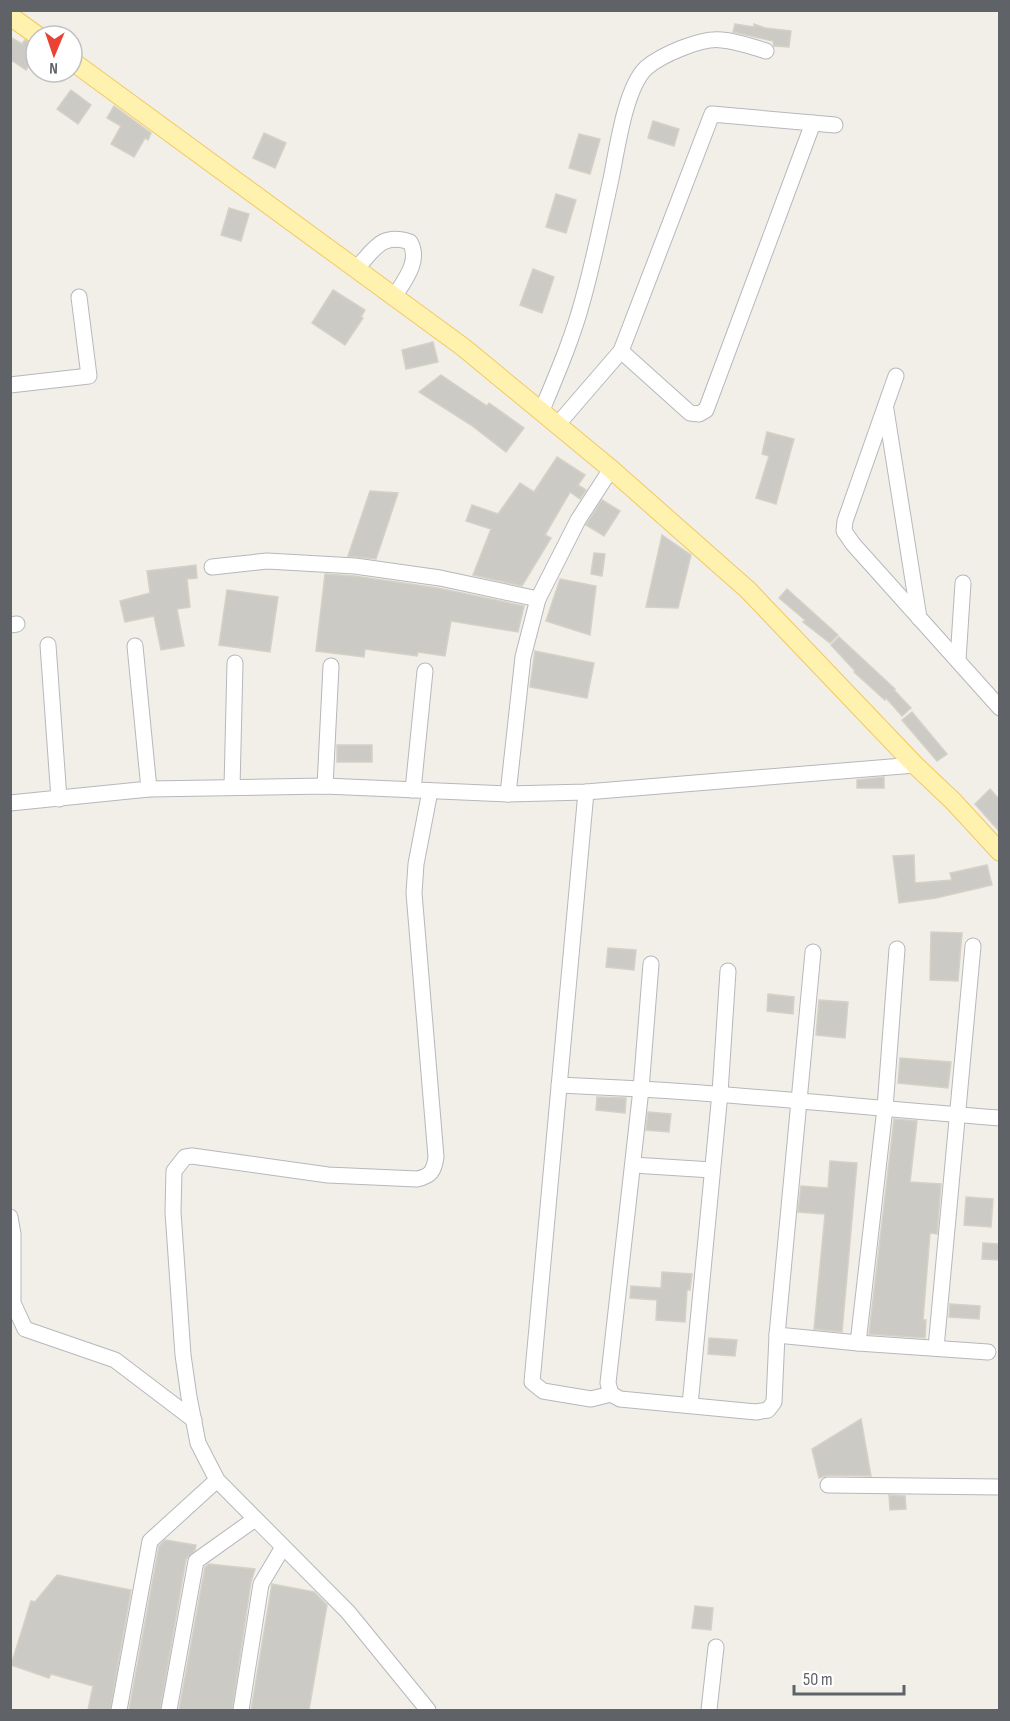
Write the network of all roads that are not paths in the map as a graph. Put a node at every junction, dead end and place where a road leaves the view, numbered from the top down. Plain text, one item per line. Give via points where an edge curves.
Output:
1 (10, 16) edge
2 (24, 26) edge
3 (766, 51) dead end
4 (84, 70) edge
5 (813, 123) junction
6 (835, 125) dead end
7 (356, 269) junction
8 (79, 297) dead end
9 (394, 297) junction
10 (621, 351) junction
11 (896, 376) dead end
12 (10, 385) edge
13 (886, 407) junction
14 (542, 410) junction
15 (558, 424) junction
16 (611, 469) junction
17 (212, 567) dead end
18 (963, 583) dead end
19 (538, 599) junction
20 (919, 619) junction
21 (48, 645) dead end
22 (135, 646) dead end
23 (958, 660) junction
24 (235, 663) dead end
25 (331, 666) dead end
26 (425, 671) dead end
27 (999, 708) edge
28 (915, 765) junction
29 (325, 786) junction
30 (232, 787) junction
31 (149, 789) junction
32 (413, 790) junction
33 (430, 791) junction
34 (586, 792) junction
35 (508, 794) junction
36 (59, 799) junction
37 (10, 803) edge
38 (999, 852) edge
39 (973, 946) dead end
40 (897, 948) dead end
41 (813, 952) dead end
42 (651, 964) dead end
43 (729, 971) dead end
44 (559, 1085) junction
45 (641, 1089) junction
46 (720, 1094) junction
47 (800, 1102) junction
48 (885, 1108) junction
49 (957, 1115) junction
50 (999, 1118) edge
51 (633, 1165) junction
52 (712, 1170) junction
53 (10, 1217) edge
54 (777, 1335) junction
55 (858, 1343) junction
56 (936, 1348) junction
57 (988, 1352) dead end
58 (611, 1394) junction
59 (690, 1405) junction
60 (194, 1420) junction
61 (217, 1480) junction
62 (828, 1485) dead end
63 (999, 1487) edge
64 (255, 1519) junction
65 (283, 1547) junction
66 (716, 1647) dead end
67 (119, 1710) edge
68 (169, 1710) edge
69 (242, 1710) edge
70 (428, 1710) edge
71 (709, 1710) edge

1 - 2 main road
3 - 14 street via 722,39 707,40 657,61 633,86 583,300
4 - 7 main road
5 - 6 street
5 - 10 street via 712,114
5 - 10 street via 705,410 690,413
7 - 9 main road
7 - 9 street via 381,242 390,238 410,242 413,263
8 - 12 street via 89,376
9 - 14 main road
10 - 15 street
11 - 13 street
13 - 20 street
13 - 20 street via 844,531
14 - 15 main road
15 - 16 main road
16 - 19 street via 578,520
16 - 28 main road via 748,590
17 - 19 street via 267,561 355,566 440,578
18 - 23 street
19 - 35 street via 523,657
20 - 23 street
21 - 36 street
22 - 31 street
23 - 27 street
24 - 30 street
25 - 29 street
26 - 32 street
28 - 34 street
28 - 38 main road
29 - 30 street
29 - 32 street
30 - 31 street
31 - 36 street
32 - 33 street
33 - 35 street
33 - 60 street via 414,893 436,1157 432,1173 417,1179 328,1175 185,1157 174,1171 173,1212 183,1354
34 - 35 street
34 - 44 street
36 - 37 street
39 - 49 street
40 - 48 street
41 - 47 street
42 - 45 street
43 - 46 street
44 - 45 street
44 - 58 street via 532,1382 543,1391 591,1399
45 - 46 street
45 - 51 street
46 - 47 street
46 - 52 street
47 - 48 street
47 - 54 street
48 - 49 street
48 - 55 street
49 - 50 street
49 - 56 street
51 - 52 street
51 - 58 street via 608,1383
52 - 59 street
53 - 60 street via 13,1304 25,1329 115,1360
54 - 55 street
54 - 59 street via 774,1402 768,1410
55 - 56 street
56 - 57 street
58 - 59 street via 620,1399
60 - 61 street via 198,1443
61 - 64 street
61 - 67 street via 150,1541
62 - 63 street
64 - 65 street
64 - 68 street via 196,1561
65 - 69 street via 261,1584
65 - 70 street via 348,1612
66 - 71 street

